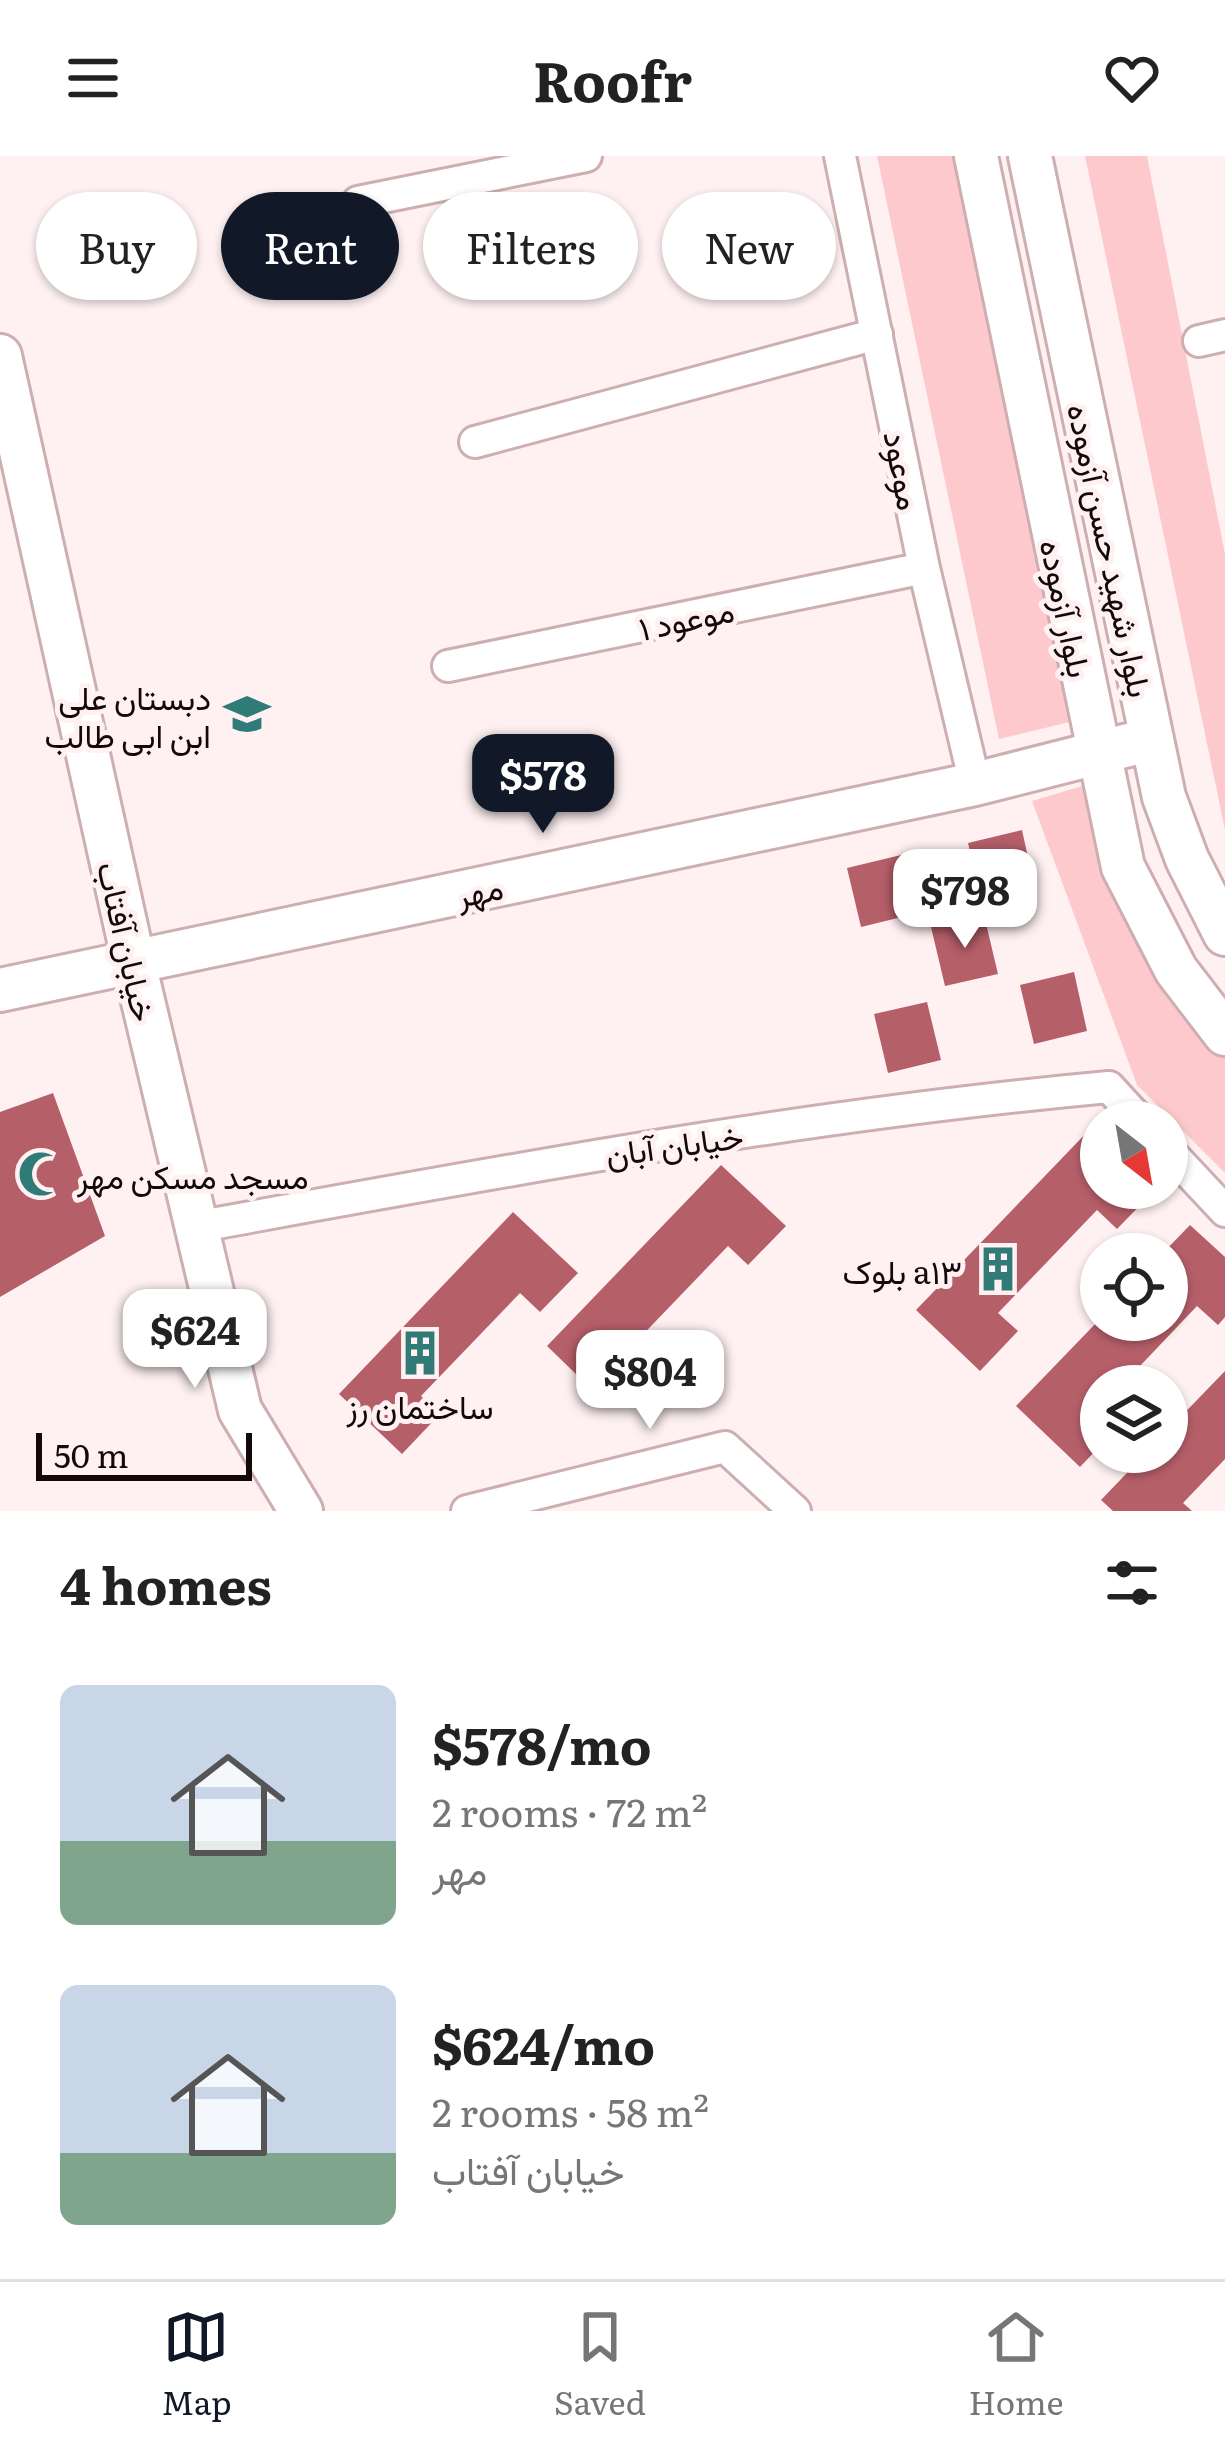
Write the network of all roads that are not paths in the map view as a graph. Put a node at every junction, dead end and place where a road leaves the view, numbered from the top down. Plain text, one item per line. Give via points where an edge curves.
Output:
1 (586, 156) edge
2 (840, 156) edge
3 (976, 156) edge
4 (1030, 156) edge
5 (399, 194) edge
6 (877, 334) junction
7 (0, 356) edge
8 (475, 442) dead end
9 (924, 568) junction
10 (448, 666) dead end
11 (1152, 739) junction
12 (1098, 754) junction
13 (974, 784) junction
14 (1225, 934) edge
15 (134, 963) junction
16 (0, 990) edge
17 (1225, 1034) edge
18 (1122, 1101) edge
19 (1188, 1171) edge
20 (1225, 1211) edge
21 (195, 1227) junction
22 (301, 1511) edge
23 (467, 1511) edge
24 (795, 1511) edge

1 - 5 street
2 - 6 street, موعود
3 - 12 street, بلوار آزموده
4 - 11 street, بلوار شهید حسن آزموده
6 - 8 street
6 - 9 street, موعود
7 - 15 street, خیابان آفتاب
9 - 10 street, موعود ۱
9 - 13 street, موعود
11 - 12 street, مهر
11 - 14 street, بلوار شهید حسن آزموده via 1187,860
12 - 13 street, مهر
12 - 17 street, بلوار آزموده via 1124,866 1176,970
13 - 15 street, مهر
15 - 16 street, مهر
15 - 21 street, خیابان آفتاب
18 - 21 street, خیابان آبان via 1108,1087 954,1101 584,1156
19 - 20 street
21 - 22 street, خیابان آفتاب via 240,1411
23 - 24 street via 725,1447

